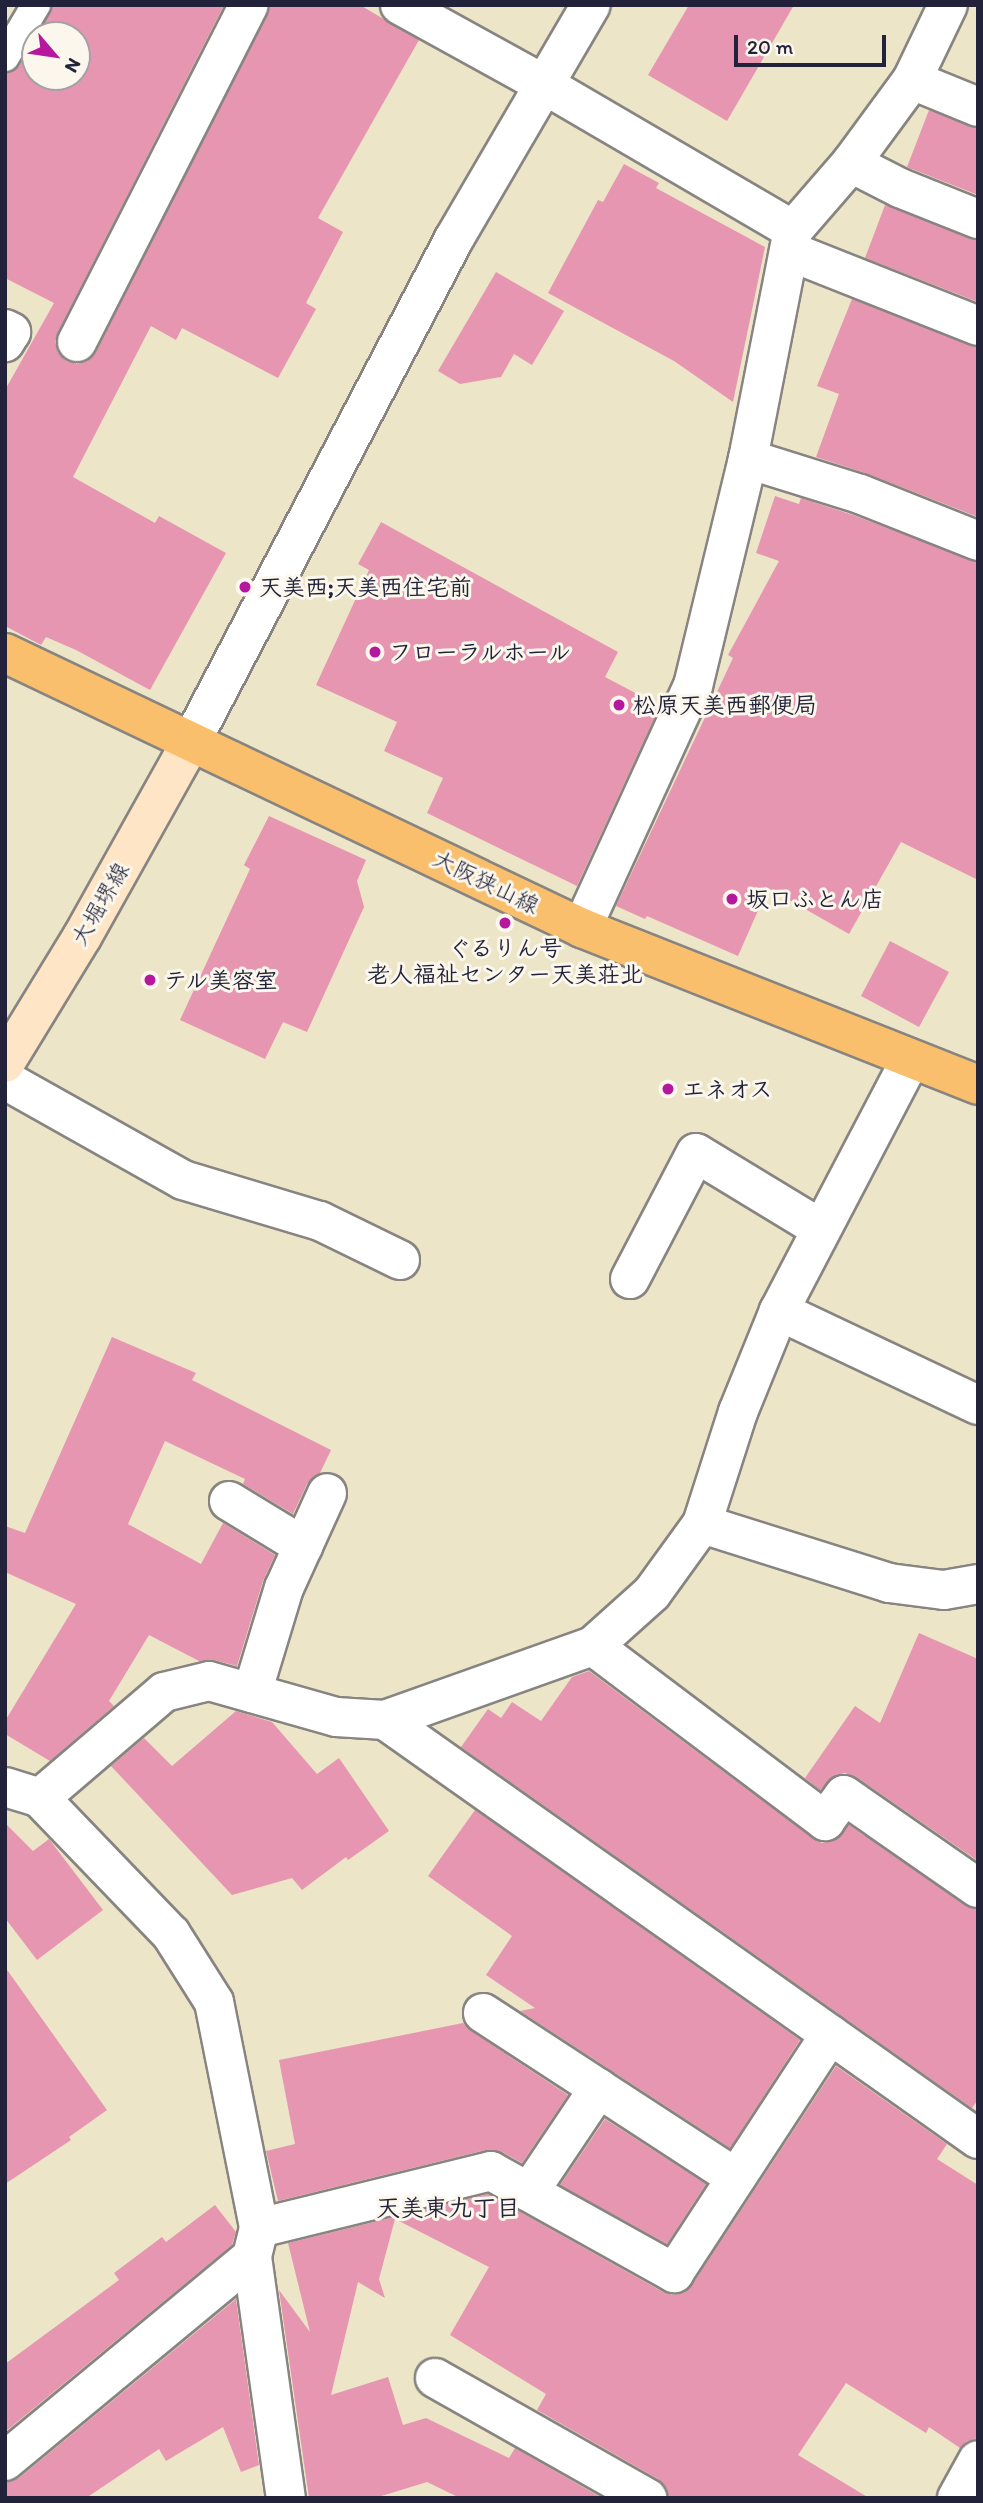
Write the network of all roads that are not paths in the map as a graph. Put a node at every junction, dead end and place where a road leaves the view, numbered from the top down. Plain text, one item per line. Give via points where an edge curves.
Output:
1 (36, 5) edge
2 (249, 5) edge
3 (400, 5) edge
4 (591, 5) edge
5 (948, 5) edge
6 (5, 57) edge
7 (912, 80) junction
8 (543, 84) junction
9 (978, 107) edge
10 (851, 163) junction
11 (978, 219) edge
12 (791, 240) junction
13 (978, 326) edge
14 (5, 329) edge
15 (5, 342) edge
16 (77, 342) dead end
17 (748, 459) junction
18 (978, 541) edge
19 (5, 653) edge
20 (191, 742) junction
21 (582, 928) junction
22 (910, 1060) junction
23 (5, 1063) edge
24 (5, 1080) edge
25 (978, 1085) edge
26 (821, 1229) junction
27 (400, 1260) dead end
28 (630, 1279) dead end
29 (779, 1311) junction
30 (978, 1405) edge
31 (327, 1493) dead end
32 (229, 1501) dead end
33 (702, 1524) junction
34 (303, 1546) junction
35 (978, 1584) edge
36 (593, 1646) junction
37 (252, 1693) junction
38 (385, 1720) junction
39 (23, 1793) edge
40 (978, 1888) edge
41 (483, 2013) dead end
42 (830, 2035) junction
43 (598, 2088) junction
44 (978, 2139) edge
45 (736, 2178) junction
46 (529, 2192) junction
47 (256, 2243) junction
48 (435, 2378) dead end
49 (978, 2460) edge
50 (5, 2461) edge
51 (286, 2498) edge
52 (647, 2498) edge
53 (957, 2498) edge

1 - 6 lane
2 - 16 street
3 - 8 street
4 - 8 street
5 - 7 street
7 - 9 street
7 - 10 street
8 - 12 street
8 - 20 street via 454,239
10 - 11 street
10 - 12 street
12 - 13 street
12 - 17 street
14 - 15 street via 11,331
17 - 18 street via 860,494
17 - 21 street via 693,686
19 - 20 main road, 大阪狭山線
20 - 21 main road, 大阪狭山線
20 - 23 main road, 大堀堺線
21 - 22 main road, 大阪狭山線
22 - 25 main road, 大阪狭山線
22 - 26 street
24 - 27 street via 183,1180 320,1222
26 - 28 street via 696,1153
26 - 29 street
29 - 30 street
29 - 33 street via 738,1412
31 - 34 street
32 - 34 street
33 - 35 street via 889,1583 944,1590
33 - 36 street via 652,1593
34 - 37 street via 284,1588
36 - 38 street
36 - 40 street via 825,1821 844,1795
37 - 38 street via 336,1717
37 - 39 street via 209,1681 164,1692
38 - 42 street
39 - 47 street via 171,1934 214,2002
41 - 43 street
42 - 44 street
42 - 45 street
43 - 45 street
43 - 46 street
45 - 46 street via 674,2273
46 - 47 street via 491,2171
47 - 50 street
47 - 51 street
48 - 52 street
49 - 53 street

